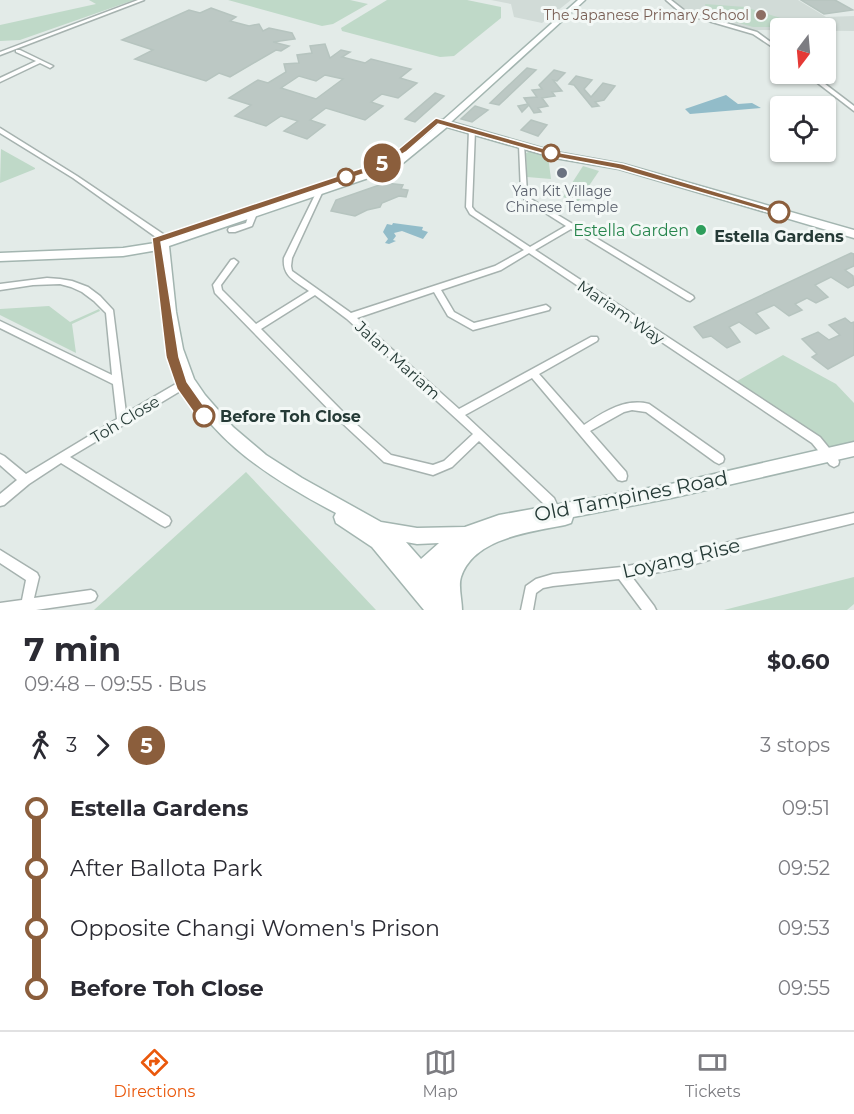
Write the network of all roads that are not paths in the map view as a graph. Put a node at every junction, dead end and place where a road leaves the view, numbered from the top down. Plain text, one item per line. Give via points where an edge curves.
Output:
1 (142, 0) edge
2 (572, 0) edge
3 (582, 0) edge
4 (668, 0) edge
5 (770, 44) edge
6 (519, 47) junction
7 (529, 47) junction
8 (18, 51) dead end
9 (0, 54) edge
10 (38, 62) junction
11 (50, 66) dead end
12 (0, 72) edge
13 (10, 76) junction
14 (0, 80) edge
15 (822, 84) edge
16 (854, 109) edge
17 (441, 122) junction
18 (0, 130) edge
19 (472, 130) junction
20 (522, 145) junction
21 (319, 193) junction
22 (252, 216) junction
23 (570, 226) junction
24 (232, 230) dead end
25 (854, 234) edge
26 (160, 246) junction
27 (530, 251) junction
28 (0, 255) edge
29 (234, 262) dead end
30 (0, 287) edge
31 (436, 289) junction
32 (315, 291) junction
33 (690, 298) dead end
34 (546, 308) dead end
35 (350, 318) junction
36 (0, 324) edge
37 (256, 328) junction
38 (594, 339) dead end
39 (532, 372) junction
40 (116, 381) junction
41 (185, 383) junction
42 (458, 414) junction
43 (122, 421) junction
44 (583, 430) junction
45 (479, 435) junction
46 (854, 450) edge
47 (61, 457) junction
48 (832, 458) junction
49 (854, 458) edge
50 (0, 459) edge
51 (719, 459) dead end
52 (622, 476) dead end
53 (25, 480) junction
54 (0, 501) edge
55 (556, 515) junction
56 (854, 518) edge
57 (165, 521) dead end
58 (377, 529) junction
59 (469, 540) junction
60 (0, 555) edge
61 (622, 573) junction
62 (421, 580) junction
63 (91, 596) dead end
64 (27, 604) junction
65 (0, 609) edge
66 (436, 610) edge
67 (452, 610) edge
68 (527, 610) edge
69 (650, 610) edge

1 - 9 street
2 - 6 street
3 - 7 street
4 - 5 street via 684,12 755,33
6 - 7 street
6 - 17 street
7 - 17 street
8 - 10 street
10 - 11 street
10 - 13 street
12 - 13 street
13 - 14 street
15 - 16 street
17 - 19 street
17 - 21 street via 400,161
17 - 26 street via 374,167
18 - 26 street via 75,177
19 - 20 street
19 - 27 street, Mariam Way via 470,209
20 - 23 street via 526,197
20 - 25 street via 620,166
21 - 22 street
21 - 32 street, Jalan Mariam via 287,266 289,272
22 - 24 street via 249,224
22 - 26 street
23 - 27 street
23 - 33 street
26 - 28 street
26 - 28 street
26 - 41 street via 172,357
27 - 31 street via 498,268
27 - 48 street, Mariam Way via 814,439
29 - 37 street via 217,288
30 - 40 street via 70,281 82,288 110,312
31 - 34 street via 451,314 473,327
31 - 35 street
32 - 35 street, Jalan Mariam
32 - 37 street
35 - 42 street, Jalan Mariam
36 - 40 street
37 - 45 street via 351,427 388,459 433,470 447,464
38 - 39 street
39 - 42 street
39 - 44 street
40 - 43 street
41 - 43 street, Toh Close
41 - 58 street via 219,421 277,471
41 - 62 street via 212,426 244,454 272,476 364,530
42 - 45 street, Jalan Mariam
43 - 47 street, Toh Close
44 - 51 street via 621,409 641,405
44 - 52 street
45 - 55 street, Jalan Mariam via 550,502
46 - 48 street, Old Tampines Road
47 - 53 street, Toh Close
47 - 57 street
48 - 49 street, Old Tampines Road
48 - 55 street, Old Tampines Road via 674,498
50 - 53 street
53 - 54 street, Toh Close
55 - 59 street, Old Tampines Road
56 - 61 street, Loyang Rise
58 - 59 street via 417,537
58 - 62 street via 402,548
59 - 62 street, Old Tampines Road
59 - 67 street via 452,577
60 - 64 street via 33,577
61 - 68 street, Loyang Rise via 588,574 540,583 530,590
61 - 69 street
62 - 66 street
62 - 67 street
63 - 64 street
64 - 65 street

